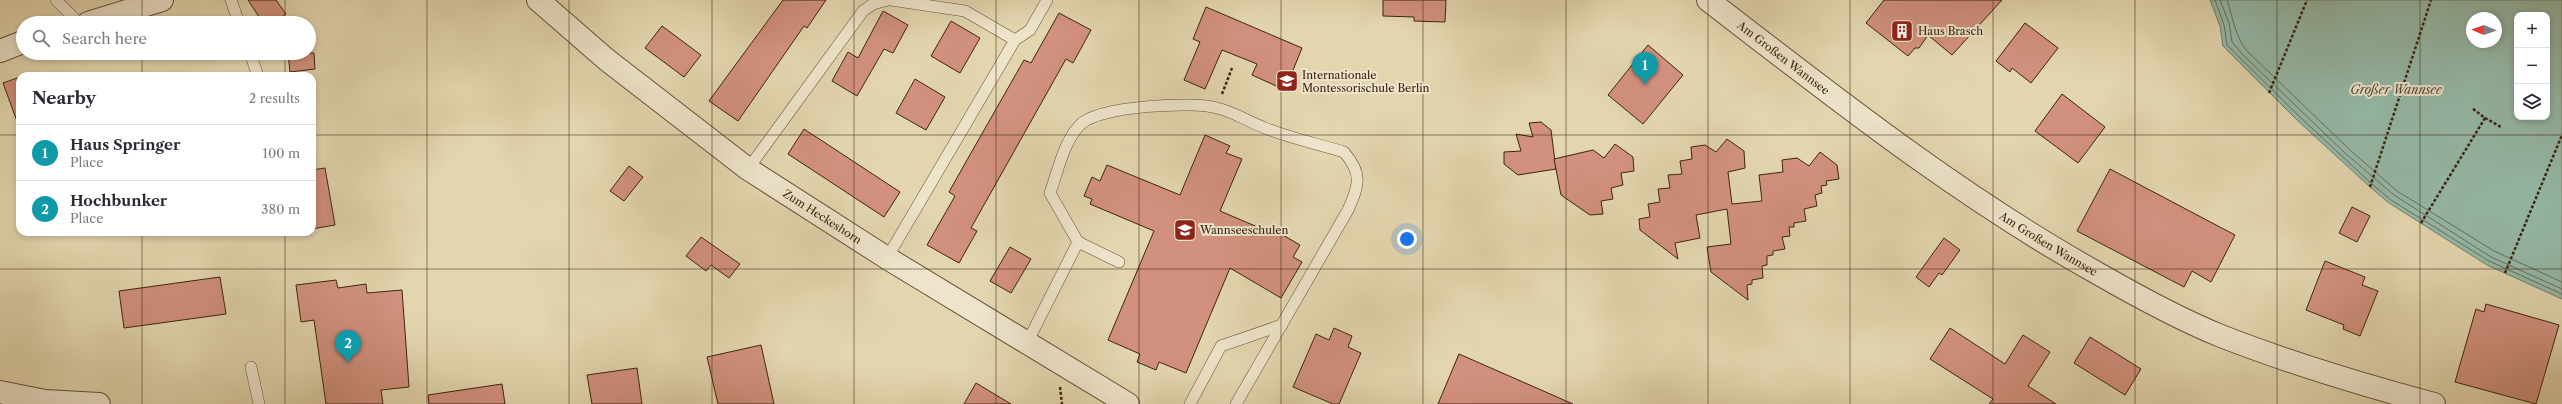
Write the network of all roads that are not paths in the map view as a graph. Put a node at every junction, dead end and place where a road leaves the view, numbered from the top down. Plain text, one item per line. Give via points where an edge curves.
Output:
1 (56, 0) edge
2 (162, 0) edge
3 (231, 0) edge
4 (538, 0) edge
5 (888, 0) edge
6 (891, 0) edge
7 (1048, 0) edge
8 (1708, 0) edge
9 (72, 16) edge
10 (111, 16) edge
11 (237, 16) edge
12 (1015, 40) junction
13 (16, 45) edge
14 (0, 52) edge
15 (252, 60) edge
16 (257, 72) edge
17 (748, 169) junction
18 (1078, 242) junction
19 (887, 258) junction
20 (1119, 262) dead end
21 (1282, 325) junction
22 (1027, 342) junction
23 (251, 367) dead end
24 (0, 392) edge
25 (1120, 402) edge
26 (100, 404) edge
27 (259, 404) edge
28 (1190, 404) edge
29 (1236, 404) edge
30 (2434, 404) edge

1 - 9 lane
2 - 10 street
3 - 11 lane
4 - 17 street, Zum Heckeshorn via 607,60
5 - 17 lane via 873,4 863,11
6 - 12 lane via 965,11
7 - 12 lane via 1030,30
8 - 30 street, Am Großen Wannsee via 1874,128 2037,239 2131,292 2220,336 2382,390
12 - 19 lane
13 - 14 street
15 - 16 lane
17 - 19 street, Zum Heckeshorn
18 - 20 lane
18 - 21 lane via 1050,192 1069,141 1081,124 1094,115 1155,106 1216,107 1266,128 1344,152 1358,174 1357,190
18 - 22 lane
19 - 22 street, Zum Heckeshorn
21 - 28 lane via 1221,346
21 - 29 lane
22 - 25 street, Zum Heckeshorn
23 - 27 lane
24 - 26 street via 45,401

